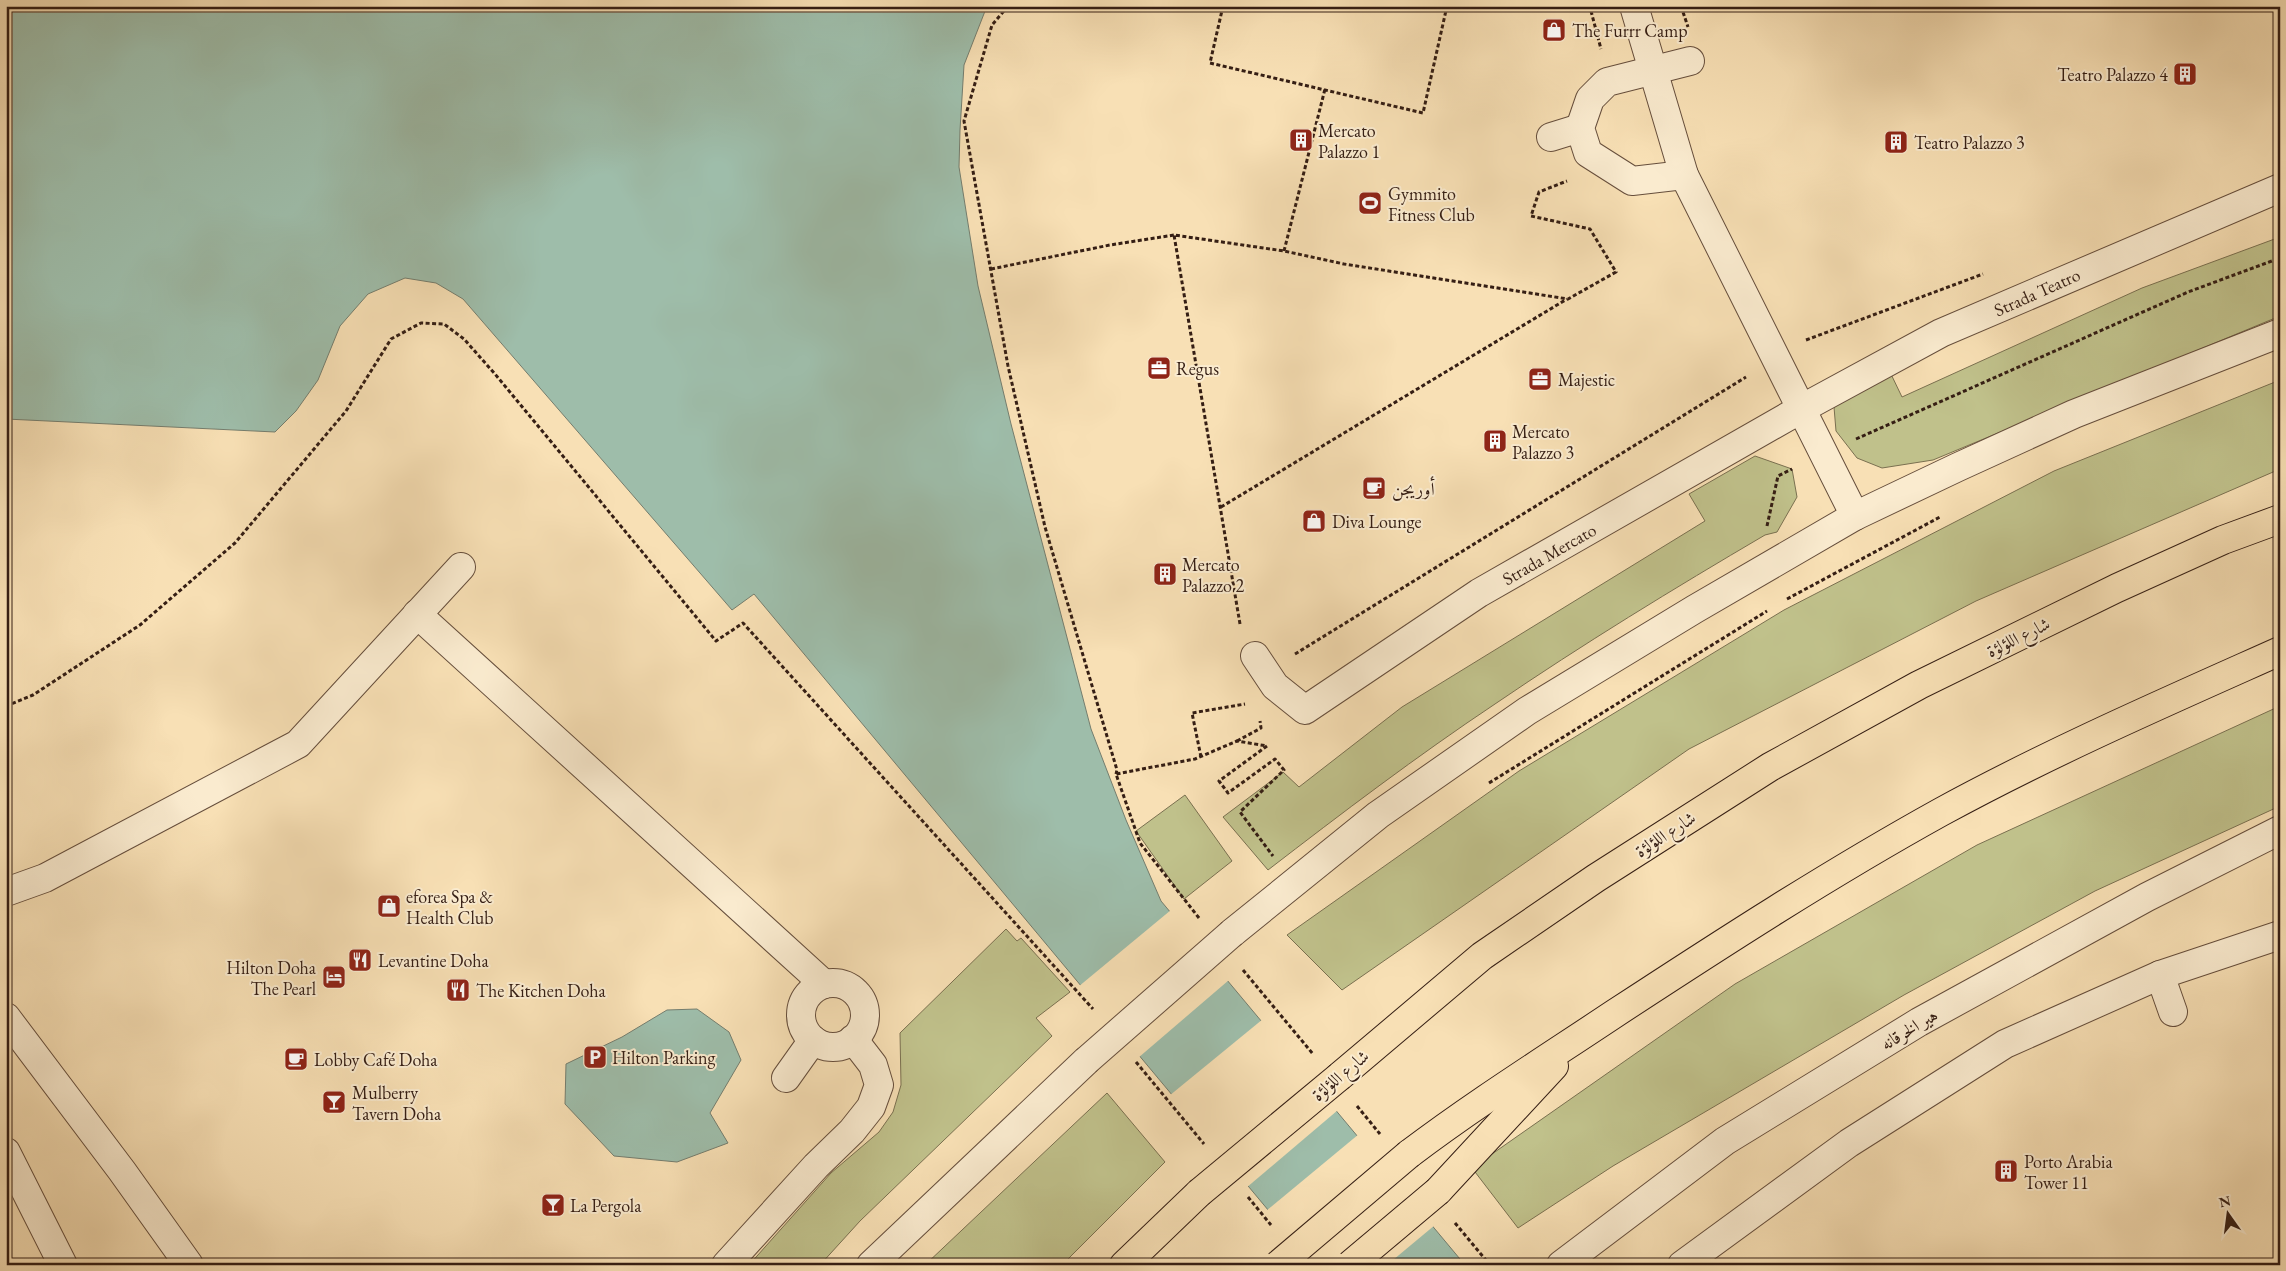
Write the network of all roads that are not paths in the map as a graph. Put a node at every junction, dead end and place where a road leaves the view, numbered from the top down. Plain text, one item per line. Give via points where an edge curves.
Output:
1 (1634, 6) edge
2 (1690, 61) dead end
3 (1654, 71) junction
4 (1580, 128) junction
5 (1551, 137) dead end
6 (1684, 174) junction
7 (2280, 188) edge
8 (2280, 333) edge
9 (1801, 409) junction
10 (1855, 516) junction
11 (2280, 519) edge
12 (461, 567) dead end
13 (416, 614) junction
14 (2280, 651) edge
15 (1255, 656) dead end
16 (2280, 830) edge
17 (6, 892) edge
18 (2280, 936) edge
19 (2160, 975) junction
20 (824, 984) junction
21 (2172, 1012) dead end
22 (6, 1017) edge
23 (1584, 1034) junction
24 (853, 1039) junction
25 (813, 1040) junction
26 (786, 1078) dead end
27 (6, 1152) edge
28 (63, 1265) edge
29 (189, 1265) edge
30 (726, 1265) edge
31 (871, 1265) edge
32 (1124, 1265) edge
33 (1278, 1265) edge
34 (1350, 1265) edge
35 (1561, 1265) edge
36 (1682, 1265) edge

1 - 3 street
2 - 3 street
3 - 4 street via 1607,82 1590,99
3 - 6 street
4 - 5 street
4 - 6 street via 1588,153 1632,181
6 - 9 street
7 - 9 street, Strada Teatro via 1941,334
8 - 10 street via 2074,414
9 - 10 street
9 - 15 street, Strada Mercato via 1480,593 1305,710 1275,686
10 - 31 street, bridge via 1528,711 1378,815 1232,933 1086,1061
11 - 32 main road, شارع اللؤلؤة, bridge via 2222,540 1919,685 1770,767 1596,878 1482,956 1199,1193
12 - 13 street
13 - 17 street via 298,744 45,878
13 - 20 street
14 - 23 main road via 2040,762 1942,812 1703,955
16 - 35 street, هير الخرقانه via 2147,897 1918,1022 1725,1141
18 - 19 street
19 - 21 street
19 - 36 street via 2005,1044 1849,1142
20 - 24 street via 846,985 861,1000 864,1021
20 - 25 street via 807,995 802,1004 802,1024
22 - 29 street
23 - 33 main road, bridge via 1446,1125
23 - 34 main road, bridge via 1438,1191
24 - 25 street via 833,1046
24 - 30 street via 873,1064 879,1085 871,1107
25 - 26 street
27 - 28 street

